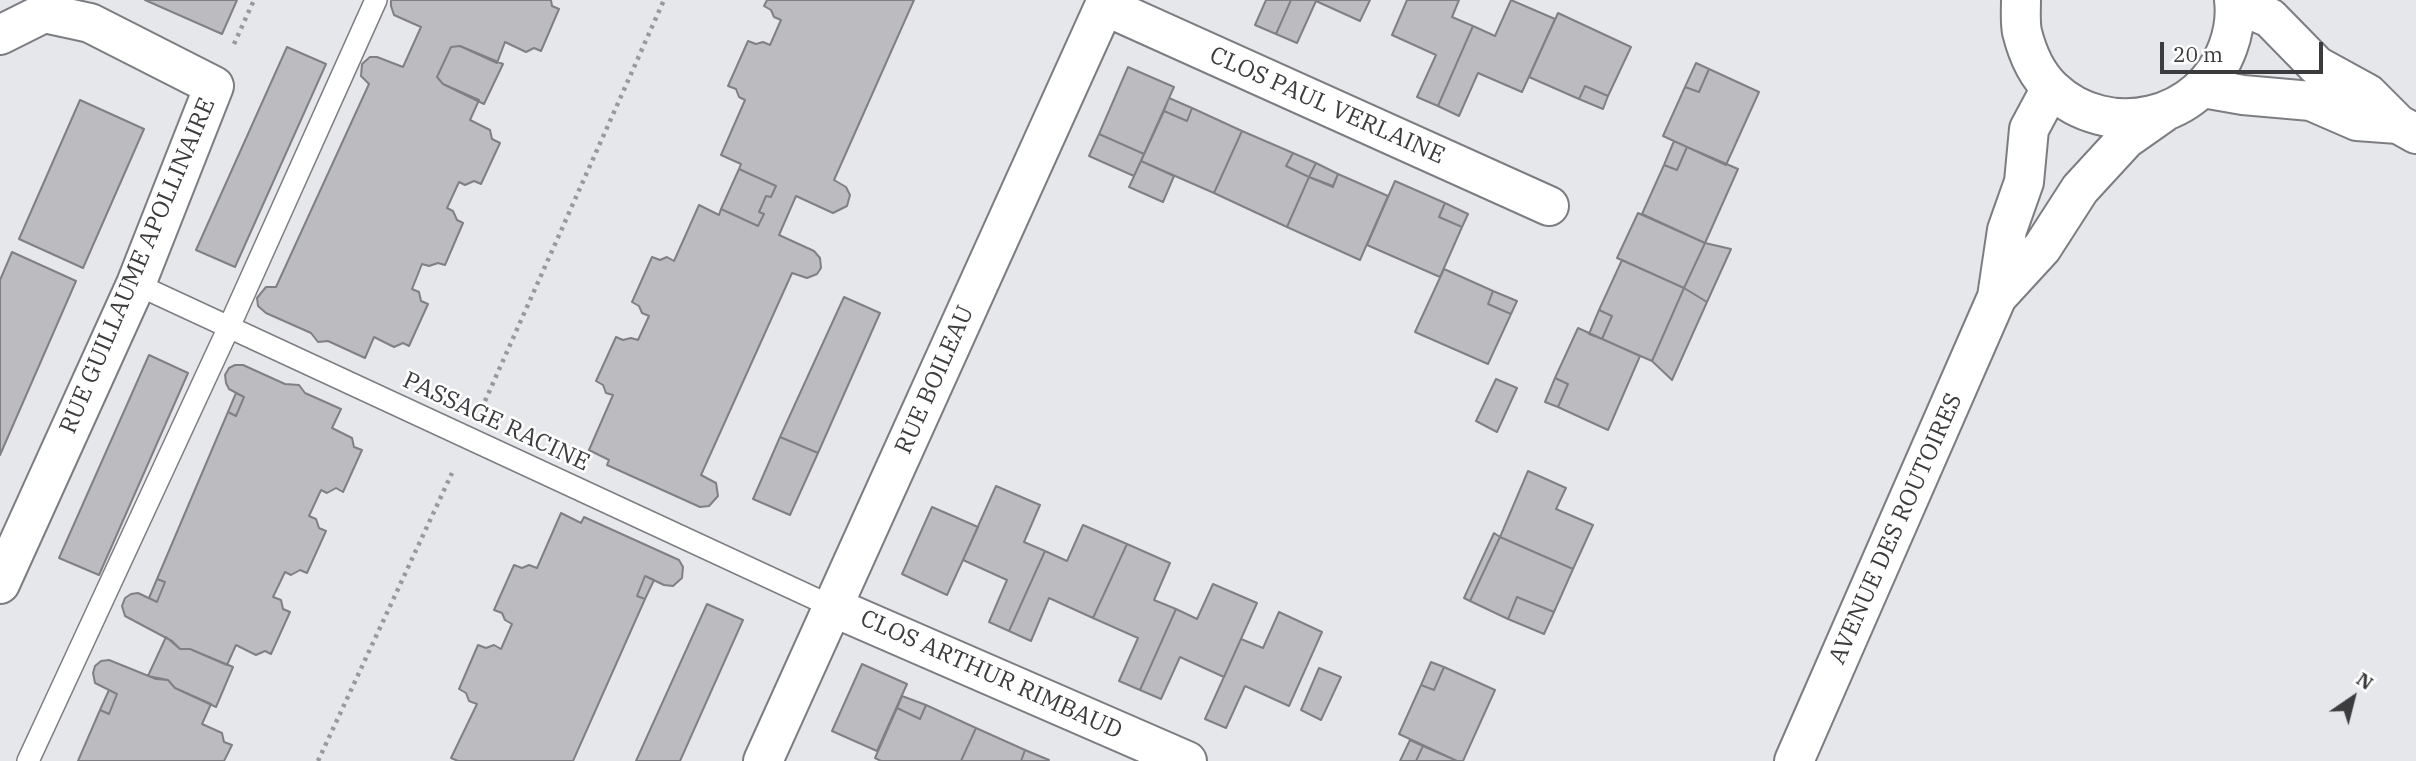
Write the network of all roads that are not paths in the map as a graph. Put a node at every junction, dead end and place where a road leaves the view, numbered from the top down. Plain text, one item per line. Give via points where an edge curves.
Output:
1 (376, 0) edge
2 (2021, 0) edge
3 (2234, 2) edge
4 (1106, 3) edge
5 (0, 35) edge
6 (2051, 88) junction
7 (2203, 88) junction
8 (2163, 113) junction
9 (2407, 129) edge
10 (1549, 206) dead end
11 (136, 284) junction
12 (1997, 297) junction
13 (229, 327) junction
14 (0, 584) edge
15 (833, 607) junction
16 (28, 761) edge
17 (764, 761) edge
18 (1188, 761) edge
19 (1794, 761) edge

1 - 13 lane
2 - 6 street, AVENUE DES ROUTOIRES via 2021,29 2032,61
3 - 7 street, AVENUE DES ROUTOIRES via 2232,34 2222,63
3 - 9 street via 2270,18 2317,66 2368,94
4 - 10 street, CLOS PAUL VERLAINE
4 - 15 street, RUE BOILEAU
5 - 11 street, RUE GUILLAUME APOLLINAIRE via 44,13 89,23 214,86
6 - 8 street, AVENUE DES ROUTOIRES via 2075,106 2104,117 2134,119
6 - 12 street, AVENUE DES ROUTOIRES via 2029,129 2024,182 2007,230
7 - 8 street, AVENUE DES ROUTOIRES
7 - 9 street via 2311,101 2357,121
8 - 12 street, AVENUE DES ROUTOIRES via 2126,139 2080,189 2042,248
11 - 13 lane, PASSAGE RACINE
11 - 14 street, RUE GUILLAUME APOLLINAIRE
12 - 19 street, AVENUE DES ROUTOIRES
13 - 15 lane, PASSAGE RACINE
13 - 16 lane
15 - 17 street, RUE BOILEAU
15 - 18 street, CLOS ARTHUR RIMBAUD

